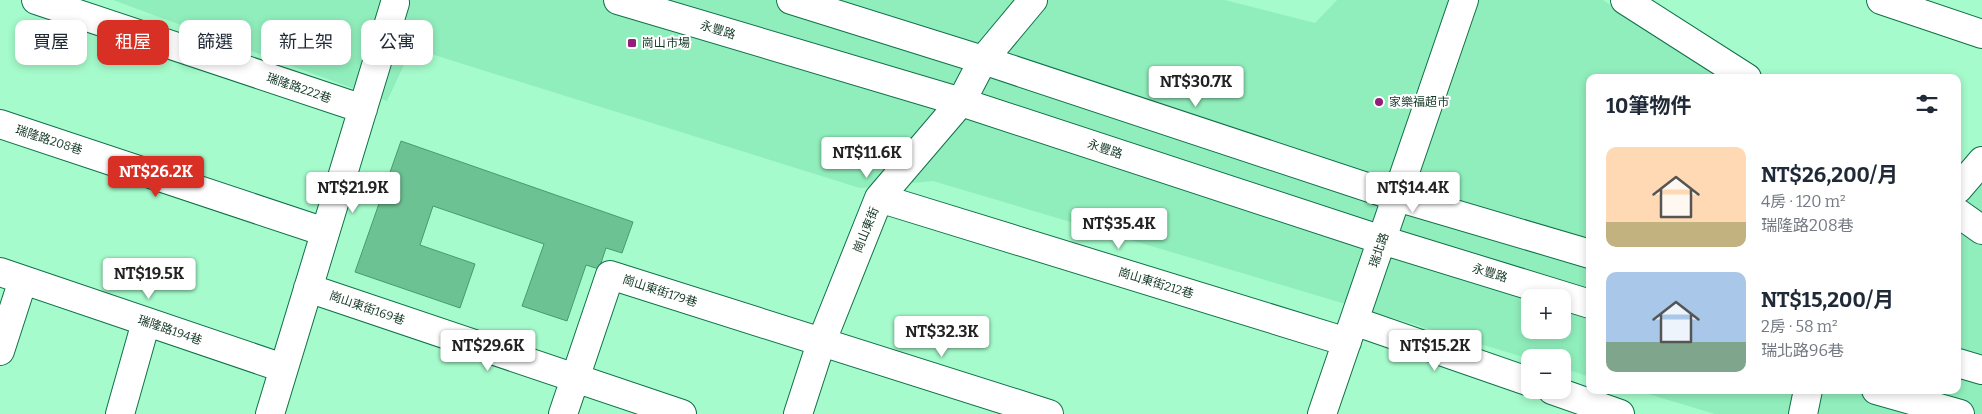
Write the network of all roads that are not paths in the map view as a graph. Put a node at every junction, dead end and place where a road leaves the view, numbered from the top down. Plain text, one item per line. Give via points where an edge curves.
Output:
1 (36, 0) edge
2 (618, 0) edge
3 (791, 0) edge
4 (1033, 0) edge
5 (1464, 0) edge
6 (1625, 0) edge
7 (1881, 0) edge
8 (395, 3) dead end
9 (1982, 34) edge
10 (983, 60) junction
11 (1741, 74) edge
12 (961, 102) junction
13 (363, 109) junction
14 (0, 124) edge
15 (1982, 161) edge
16 (1961, 186) edge
17 (1397, 197) junction
18 (879, 198) junction
19 (1961, 215) edge
20 (1982, 230) edge
21 (325, 232) junction
22 (1382, 240) junction
23 (1586, 253) edge
24 (11, 276) edge
25 (308, 288) junction
26 (1586, 303) edge
27 (146, 322) junction
28 (1351, 331) junction
29 (821, 343) junction
30 (0, 352) edge
31 (1961, 364) edge
32 (284, 368) junction
33 (1982, 370) edge
34 (574, 379) junction
35 (1521, 379) edge
36 (1807, 394) edge
37 (1890, 394) edge
38 (1571, 397) edge
39 (1032, 411) edge
40 (120, 414) edge
41 (270, 414) edge
42 (563, 414) edge
43 (682, 414) edge
44 (798, 414) edge
45 (1322, 414) edge
46 (1620, 414) edge
47 (1803, 414) edge
48 (1960, 414) edge

1 - 13 street, 瑞隆路222巷
2 - 12 street, 永豐路
3 - 10 street
4 - 10 street, 崗山東街
5 - 17 street, 瑞北路
6 - 11 street
7 - 9 street
8 - 13 street
10 - 12 street, 崗山東街
10 - 17 street
12 - 18 street, 崗山東街
12 - 22 street, 永豐路
13 - 21 street
14 - 21 street, 瑞隆路208巷
15 - 16 street
17 - 22 street, 瑞北路
17 - 23 street
18 - 28 street, 崗山東街212巷
18 - 29 street, 崗山東街
19 - 20 street
21 - 25 street
22 - 26 street, 永豐路
22 - 28 street, 瑞北路
24 - 27 street, 瑞隆路194巷
24 - 30 street
25 - 32 street
25 - 34 street, 崗山東街169巷
27 - 32 street, 瑞隆路194巷
27 - 40 street
28 - 35 street, 崗山東街212巷
28 - 45 street, 瑞北路
29 - 34 street, 崗山東街179巷 via 610,275
29 - 39 street
29 - 44 street, 崗山東街
31 - 33 street
32 - 41 street
34 - 42 street, 崗山東街179巷
34 - 43 street, 崗山東街169巷
36 - 47 street
37 - 48 street
38 - 46 street

